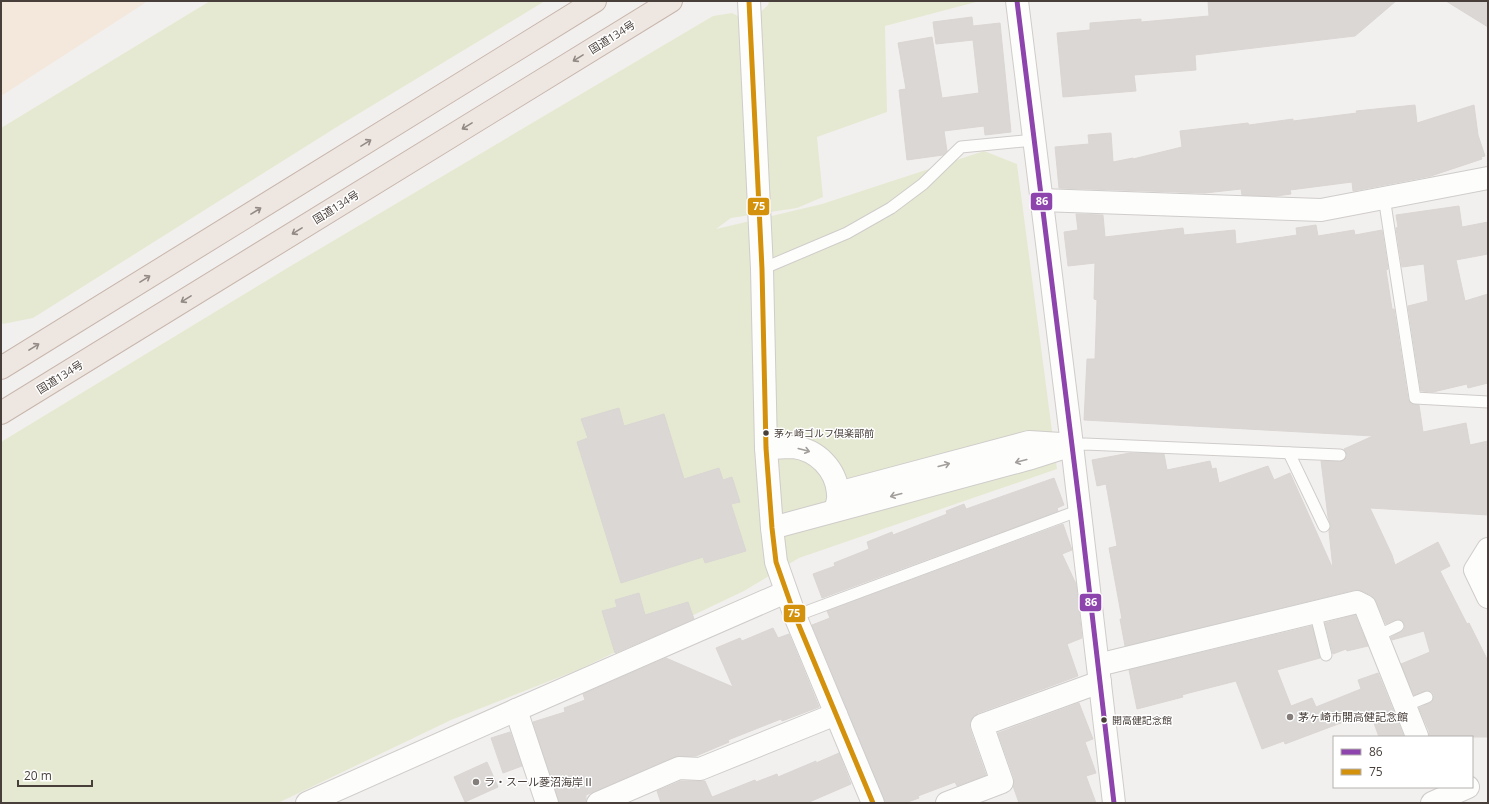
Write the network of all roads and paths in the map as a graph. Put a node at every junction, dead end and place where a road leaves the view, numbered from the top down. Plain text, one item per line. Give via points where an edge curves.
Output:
1 (596, 1) edge
2 (671, 1) edge
3 (749, 1) edge
4 (1017, 1) edge
5 (1034, 140) junction
6 (1488, 178) edge
7 (1384, 198) junction
8 (1041, 200) junction
9 (762, 269) junction
10 (1, 368) edge
11 (1488, 402) edge
12 (1, 413) edge
13 (1072, 445) junction
14 (766, 448) junction
15 (1289, 453) junction
16 (1340, 455) dead end
17 (837, 502) junction
18 (1080, 510) junction
19 (1324, 526) dead end
20 (772, 528) junction
21 (1488, 550) edge
22 (786, 592) junction
23 (1488, 597) edge
24 (1315, 611) junction
25 (795, 616) junction
26 (1398, 626) dead end
27 (1377, 636) junction
28 (1326, 655) dead end
29 (1099, 673) junction
30 (1427, 697) dead end
31 (1405, 706) junction
32 (516, 710) junction
33 (836, 714) junction
34 (1417, 736) dead end
35 (1467, 788) edge
36 (1444, 801) edge
37 (307, 803) edge
38 (546, 803) edge
39 (598, 803) edge
40 (873, 803) edge
41 (947, 803) edge
42 (1114, 803) edge

10 -> 1 highway
2 -> 12 highway, 国道134号
3 - 9 street
4 - 5 street
5 - 8 street
5 - 9 lane via 961,147 923,184 891,208 847,233
6 - 7 street
7 - 8 street via 1321,210
7 - 11 lane via 1415,398
8 - 13 street
9 - 14 street
13 - 15 lane
13 - 17 street via 1028,459
13 - 18 street
14 -> 17 street via 794,448 813,452 827,465 835,478
14 - 20 street
15 - 16 lane
15 - 19 lane
17 - 20 street
18 - 25 lane
18 - 29 street
20 - 22 street via 776,562
21 - 23 street via 1475,570
22 - 25 street
22 - 32 street
24 - 27 street via 1357,602 1365,606
24 - 28 lane
24 - 29 street
25 - 33 street
26 - 27 lane
27 - 31 street
29 - 41 street via 982,725 1002,782
29 - 42 street
30 - 31 lane
31 - 34 street
32 - 37 street
32 - 38 street
33 - 39 street via 700,769 679,768
33 - 40 street
35 - 36 street

